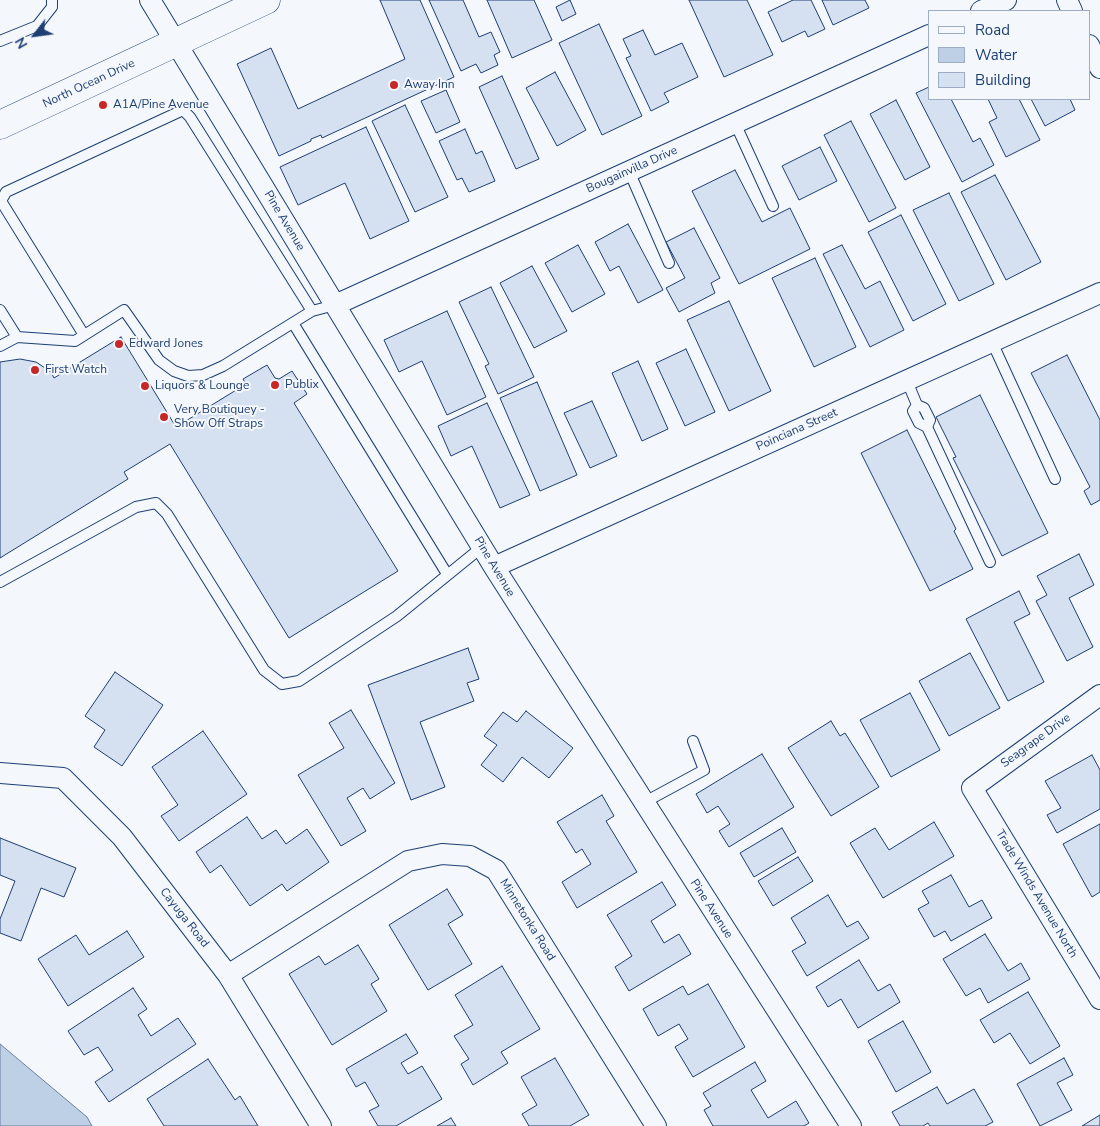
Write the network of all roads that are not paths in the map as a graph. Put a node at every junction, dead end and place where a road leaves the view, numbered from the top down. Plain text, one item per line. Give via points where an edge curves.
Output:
1 (52, 0) edge
2 (150, 0) edge
3 (266, 0) edge
4 (1006, 0) edge
5 (983, 10) edge
6 (928, 35) edge
7 (0, 41) edge
8 (177, 42) junction
9 (1090, 47) edge
10 (1100, 68) edge
11 (735, 123) junction
12 (0, 125) edge
13 (628, 171) junction
14 (0, 202) edge
15 (773, 206) dead end
16 (669, 263) dead end
17 (1100, 294) edge
18 (335, 305) junction
19 (0, 310) edge
20 (312, 311) junction
21 (293, 323) junction
22 (84, 335) junction
23 (17, 337) junction
24 (992, 342) junction
25 (0, 346) edge
26 (907, 381) junction
27 (1055, 479) dead end
28 (482, 547) junction
29 (990, 562) dead end
30 (494, 567) junction
31 (447, 574) junction
32 (0, 582) edge
33 (1100, 695) edge
34 (693, 741) dead end
35 (0, 773) edge
36 (972, 788) joint
37 (643, 803) junction
38 (228, 975) junction
39 (1100, 999) edge
40 (321, 1126) edge
41 (656, 1126) edge
42 (851, 1126) edge

1 - 7 lane via 52,7 36,26
2 - 8 street, Pine Avenue
3 - 8 main road, North Ocean Drive
4 - 5 street
6 - 11 street, Bougainvilla Drive
8 - 12 main road, North Ocean Drive
8 - 18 street, Pine Avenue
9 - 10 street
11 - 13 street, Bougainvilla Drive
11 - 15 lane
13 - 16 lane
13 - 18 street, Bougainvilla Drive
14 - 20 lane via 6,192 183,110 190,116
14 - 22 lane
17 - 24 street, Poinciana Street
18 - 20 lane
18 - 28 street, Pine Avenue
19 - 23 lane
20 - 21 lane
21 - 22 lane via 223,366 203,375 188,376 174,372 159,360 124,310
21 - 31 lane
22 - 23 lane via 75,341
23 - 25 lane
24 - 26 street, Poinciana Street
24 - 27 lane
26 - 29 lane via 917,405 913,411 920,423 927,427
26 - 30 street, Poinciana Street
28 - 30 street, Pine Avenue
28 - 31 lane
30 - 37 street, Pine Avenue
31 - 32 lane via 397,616 299,681 282,684 264,670 167,514 156,503 136,506
33 - 36 street, Seagrape Drive
34 - 37 lane via 704,770
35 - 38 street, Cayuga Road via 63,778 122,837
36 - 39 street, Trade Winds Avenue North
37 - 42 street, Pine Avenue
38 - 40 street, Cayuga Road
38 - 41 street, Minnetonka Road via 408,861 442,854 470,856 496,870

